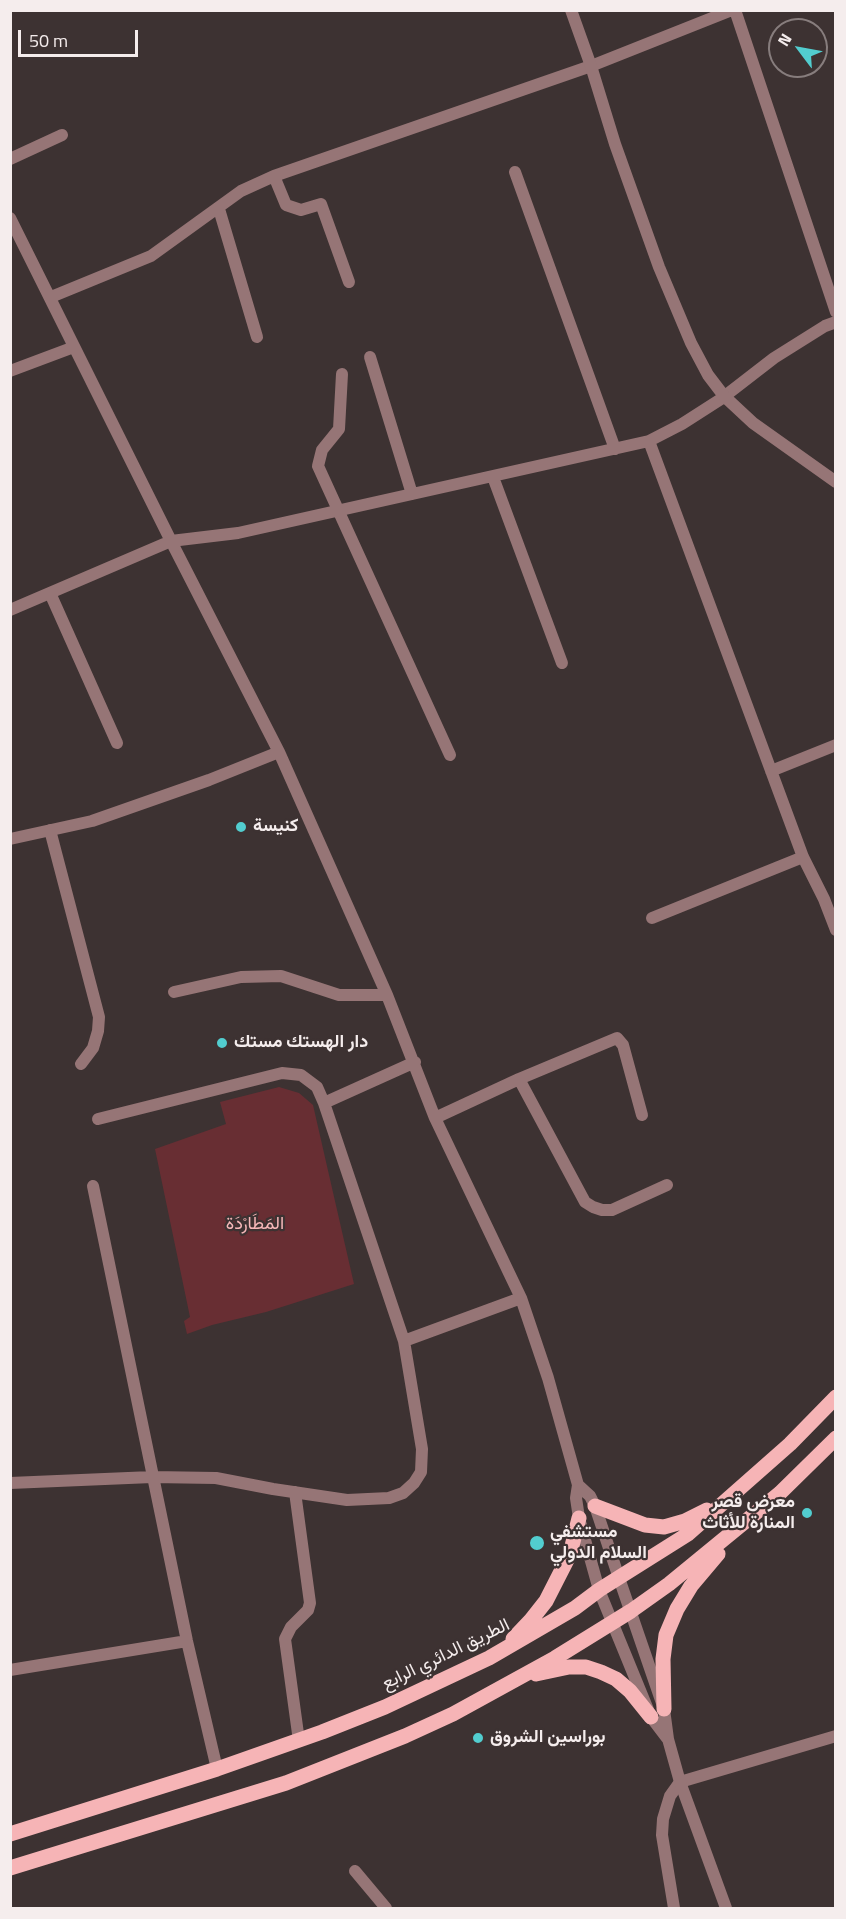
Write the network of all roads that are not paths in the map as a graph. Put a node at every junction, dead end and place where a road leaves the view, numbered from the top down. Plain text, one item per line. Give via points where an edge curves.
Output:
1 (571, 10) edge
2 (733, 10) edge
3 (591, 66) junction
4 (62, 135) dead end
5 (10, 159) edge
6 (515, 172) dead end
7 (274, 176) junction
8 (219, 209) junction
9 (10, 218) edge
10 (349, 282) dead end
11 (51, 297) junction
12 (836, 312) edge
13 (836, 322) edge
14 (257, 337) dead end
15 (74, 347) junction
16 (370, 357) dead end
17 (10, 371) edge
18 (342, 374) dead end
19 (724, 396) junction
20 (649, 441) junction
21 (615, 449) junction
22 (493, 477) junction
23 (836, 482) edge
24 (412, 494) junction
25 (339, 509) junction
26 (171, 541) junction
27 (50, 593) junction
28 (10, 610) edge
29 (562, 663) dead end
30 (117, 743) dead end
31 (836, 745) edge
32 (279, 752) junction
33 (450, 755) dead end
34 (771, 771) junction
35 (50, 830) junction
36 (10, 839) edge
37 (803, 857) junction
38 (652, 918) dead end
39 (836, 930) edge
40 (174, 992) dead end
41 (387, 995) junction
42 (415, 1062) junction
43 (81, 1064) dead end
44 (519, 1079) junction
45 (324, 1103) junction
46 (642, 1115) dead end
47 (435, 1118) junction
48 (98, 1119) dead end
49 (667, 1185) dead end
50 (93, 1186) dead end
51 (521, 1298) junction
52 (404, 1341) junction
53 (836, 1397) edge
54 (836, 1438) edge
55 (152, 1477) junction
56 (10, 1483) edge
57 (578, 1485) junction
58 (295, 1492) junction
59 (726, 1501) junction
60 (596, 1506) junction
61 (579, 1518) junction
62 (745, 1523) junction
63 (619, 1578) junction
64 (599, 1590) junction
65 (631, 1611) junction
66 (611, 1623) junction
67 (186, 1641) junction
68 (489, 1659) junction
69 (10, 1670) edge
70 (516, 1680) junction
71 (657, 1713) junction
72 (836, 1736) edge
73 (299, 1741) junction
74 (217, 1769) junction
75 (680, 1782) junction
76 (10, 1834) edge
77 (10, 1868) edge
78 (355, 1870) dead end
79 (386, 1908) edge
80 (674, 1908) edge
81 (726, 1908) edge

1 - 3 street
2 - 3 street
2 - 12 street
3 - 7 street
3 - 19 street via 663,276 691,343
4 - 5 street
6 - 21 street
7 - 8 street via 241,191
7 - 10 street via 286,205 301,210 321,204
8 - 11 street via 151,256
8 - 14 street
9 - 11 street
11 - 15 street
13 - 19 street via 774,358
15 - 17 street
15 - 26 street
16 - 24 street
18 - 25 street via 339,429 322,450 318,466
19 - 20 street
19 - 23 street via 753,423
20 - 21 street
20 - 34 street
21 - 22 street
22 - 24 street
22 - 29 street
24 - 25 street
25 - 26 street via 238,533
25 - 33 street
26 - 27 street
26 - 32 street
27 - 28 street
27 - 30 street
31 - 34 street
32 - 35 street via 92,821
32 - 41 street
34 - 37 street
35 - 36 street
35 - 43 street via 99,1017 93,1048
37 - 38 street
37 - 39 street
40 - 41 street via 241,977 281,976 339,995
41 - 42 street
42 - 45 street
42 - 47 street
44 - 46 street via 617,1038 623,1045
44 - 47 street
44 - 49 street via 585,1202 612,1210
45 - 48 street via 317,1087 301,1075 282,1073
45 - 52 street
47 - 51 street
50 - 55 street
51 - 52 street
51 - 57 street
52 - 58 street via 422,1449 420,1472 414,1483 389,1498 346,1500
53 - 59 main road, الطريق الدائري الرابع
54 - 62 main road
55 - 56 street
55 - 58 street via 216,1478
55 - 67 street
57 - 60 street
57 - 61 street
58 - 73 street via 310,1603 285,1639
59 - 60 main road via 664,1527 645,1525
59 - 63 main road, الطريق الدائري الرابع via 688,1534
60 - 63 street
61 - 64 street
61 - 68 main road via 570,1554 546,1601 513,1639
62 - 65 main road
62 - 71 main road via 691,1586 677,1609 666,1635
63 - 64 main road, الطريق الدائري الرابع
63 - 65 street
64 - 66 street
64 - 68 main road, الطريق الدائري الرابع
65 - 66 main road
65 - 71 street
66 - 70 main road
66 - 71 street
67 - 69 street
67 - 74 street
68 - 73 main road, الطريق الدائري الرابع
70 - 71 main road via 551,1670 586,1667 616,1679
70 - 77 main road via 405,1736 286,1784
71 - 75 street
72 - 75 street
73 - 74 main road, الطريق الدائري الرابع
74 - 76 main road, الطريق الدائري الرابع
75 - 80 street via 670,1796 662,1835
75 - 81 street
78 - 79 street

